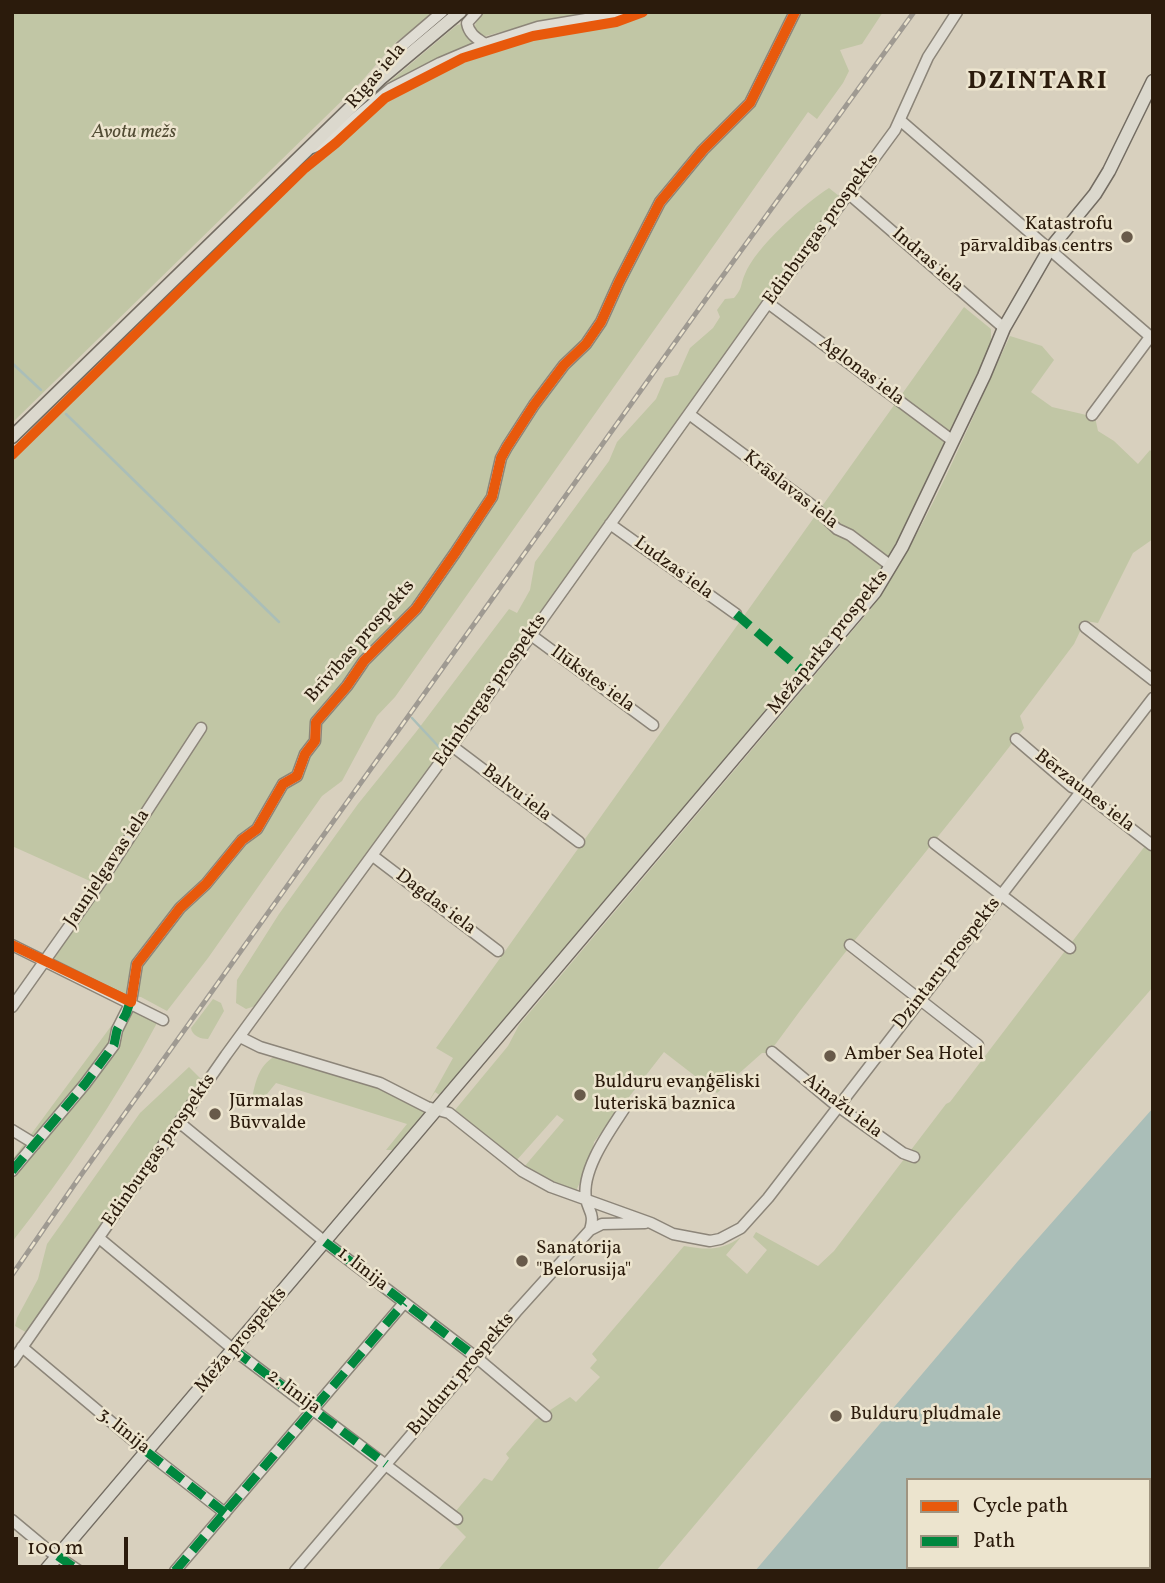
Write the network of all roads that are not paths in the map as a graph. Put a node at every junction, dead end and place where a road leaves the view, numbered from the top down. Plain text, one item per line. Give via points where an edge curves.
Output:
1 (442, 12) edge
2 (460, 12) edge
3 (477, 12) edge
4 (628, 12) edge
5 (795, 12) edge
6 (957, 12) edge
7 (485, 44) junction
8 (380, 79) junction
9 (1153, 81) edge
10 (901, 121) junction
11 (309, 149) junction
12 (849, 194) junction
13 (1049, 250) junction
14 (768, 303) junction
15 (1004, 328) junction
16 (1151, 338) edge
17 (689, 414) junction
18 (1092, 415) dead end
19 (12, 437) edge
20 (953, 441) junction
21 (610, 524) junction
22 (891, 566) junction
23 (736, 614) dead end
24 (1085, 627) dead end
25 (531, 635) junction
26 (1153, 680) edge
27 (1153, 698) edge
28 (653, 725) dead end
29 (201, 728) dead end
30 (1016, 739) dead end
31 (452, 746) junction
32 (1081, 790) junction
33 (579, 842) dead end
34 (934, 843) dead end
35 (1152, 845) edge
36 (373, 856) junction
37 (1000, 895) junction
38 (12, 945) edge
39 (850, 945) dead end
40 (1070, 948) dead end
41 (498, 951) dead end
42 (46, 961) junction
43 (920, 1000) junction
44 (131, 1002) junction
45 (12, 1007) edge
46 (163, 1020) dead end
47 (240, 1037) junction
48 (978, 1045) dead end
49 (772, 1052) dead end
50 (839, 1106) junction
51 (624, 1109) dead end
52 (437, 1110) junction
53 (180, 1123) junction
54 (12, 1130) edge
55 (35, 1144) junction
56 (914, 1157) dead end
57 (12, 1171) edge
58 (586, 1199) junction
59 (651, 1223) junction
60 (590, 1230) junction
61 (99, 1238) junction
62 (325, 1242) junction
63 (404, 1303) junction
64 (22, 1347) junction
65 (234, 1350) junction
66 (477, 1358) junction
67 (12, 1362) edge
68 (314, 1409) junction
69 (546, 1416) dead end
70 (147, 1452) junction
71 (386, 1464) junction
72 (225, 1513) junction
73 (457, 1519) dead end
74 (12, 1520) edge
75 (58, 1556) junction
76 (297, 1570) edge
77 (46, 1571) edge
78 (79, 1571) edge
79 (175, 1571) edge

1 - 8 street, Rīgas iela via 401,47
2 - 8 main road
3 - 7 street via 467,23 468,30
4 - 7 street via 538,27
5 - 44 street, Brīvības prospekts via 750,103 660,202 601,322 564,365 507,447 492,497 455,553 416,609 363,661 316,722 315,741 297,776 283,784 257,829 180,908 137,964
6 - 10 street, Edinburgas prospekts via 928,57
7 - 11 street via 390,89 326,142
8 - 11 main road, Rīgas iela
9 - 13 main road, Mežaparka prospekts via 1095,194
10 - 12 street, Edinburgas prospekts
10 - 13 street
11 - 19 main road, Rīgas iela
12 - 14 street, Edinburgas prospekts
12 - 15 street, Indras iela
13 - 15 main road, Mežaparka prospekts
13 - 16 street
14 - 17 street, Edinburgas prospekts
14 - 20 street, Aglonas iela
15 - 20 main road, Mežaparka prospekts
16 - 18 street
17 - 21 street, Edinburgas prospekts
17 - 22 street, Krāslavas iela
20 - 22 main road, Mežaparka prospekts
21 - 23 street, Ludzas iela
21 - 25 street, Edinburgas prospekts
22 - 52 main road, Mežaparka prospekts via 875,592
24 - 26 street
25 - 28 street, Ilūkstes iela
25 - 31 street, Edinburgas prospekts
27 - 32 street, Dzintaru prospekts
29 - 42 street, Jaunjelgavas iela
30 - 32 street, Bērzaunes iela
31 - 33 street, Balvu iela
31 - 36 street, Edinburgas prospekts
32 - 35 street, Bērzaunes iela
32 - 37 street, Dzintaru prospekts
34 - 37 street
36 - 41 street, Dagdas iela
36 - 47 street, Edinburgas prospekts
37 - 40 street
37 - 43 street, Dzintaru prospekts
38 - 42 street
39 - 43 street
42 - 44 street
42 - 45 street, Jaunjelgavas iela
43 - 48 street
43 - 50 street, Dzintaru prospekts
44 - 46 street
44 - 55 street, Brīvības prospekts via 114,1045
47 - 52 street via 380,1083
47 - 53 street, Edinburgas prospekts
49 - 50 street, Ainažu iela
50 - 56 street, Ainažu iela
50 - 59 street, Dzintaru prospekts via 741,1228 710,1241 673,1234
51 - 58 street via 597,1150
52 - 58 street via 449,1113 522,1171
52 - 62 main road, Meža prospekts
53 - 61 street, Edinburgas prospekts
53 - 62 street, 1. līnija
54 - 55 street
55 - 57 street, Brīvības prospekts
58 - 59 street
58 - 60 street via 593,1216
59 - 60 street via 602,1224
60 - 66 street, Bulduru prospekts
61 - 64 street, Edinburgas prospekts
61 - 65 street, 2. līnija
62 - 63 street, 1. līnija
62 - 65 main road, Meža prospekts
63 - 66 street, 1. līnija
63 - 68 street
64 - 67 street, Edinburgas prospekts
64 - 70 street, 3. līnija
65 - 68 street, 2. līnija
65 - 70 main road, Meža prospekts
66 - 69 street, 1. līnija
66 - 71 street, Bulduru prospekts
68 - 71 street, 2. līnija
68 - 72 street
70 - 72 street, 3. līnija
70 - 75 main road, Meža prospekts
71 - 73 street, 2. līnija
71 - 76 street, Bulduru prospekts
72 - 79 street
74 - 75 street
75 - 77 main road, Meža prospekts
75 - 78 street

